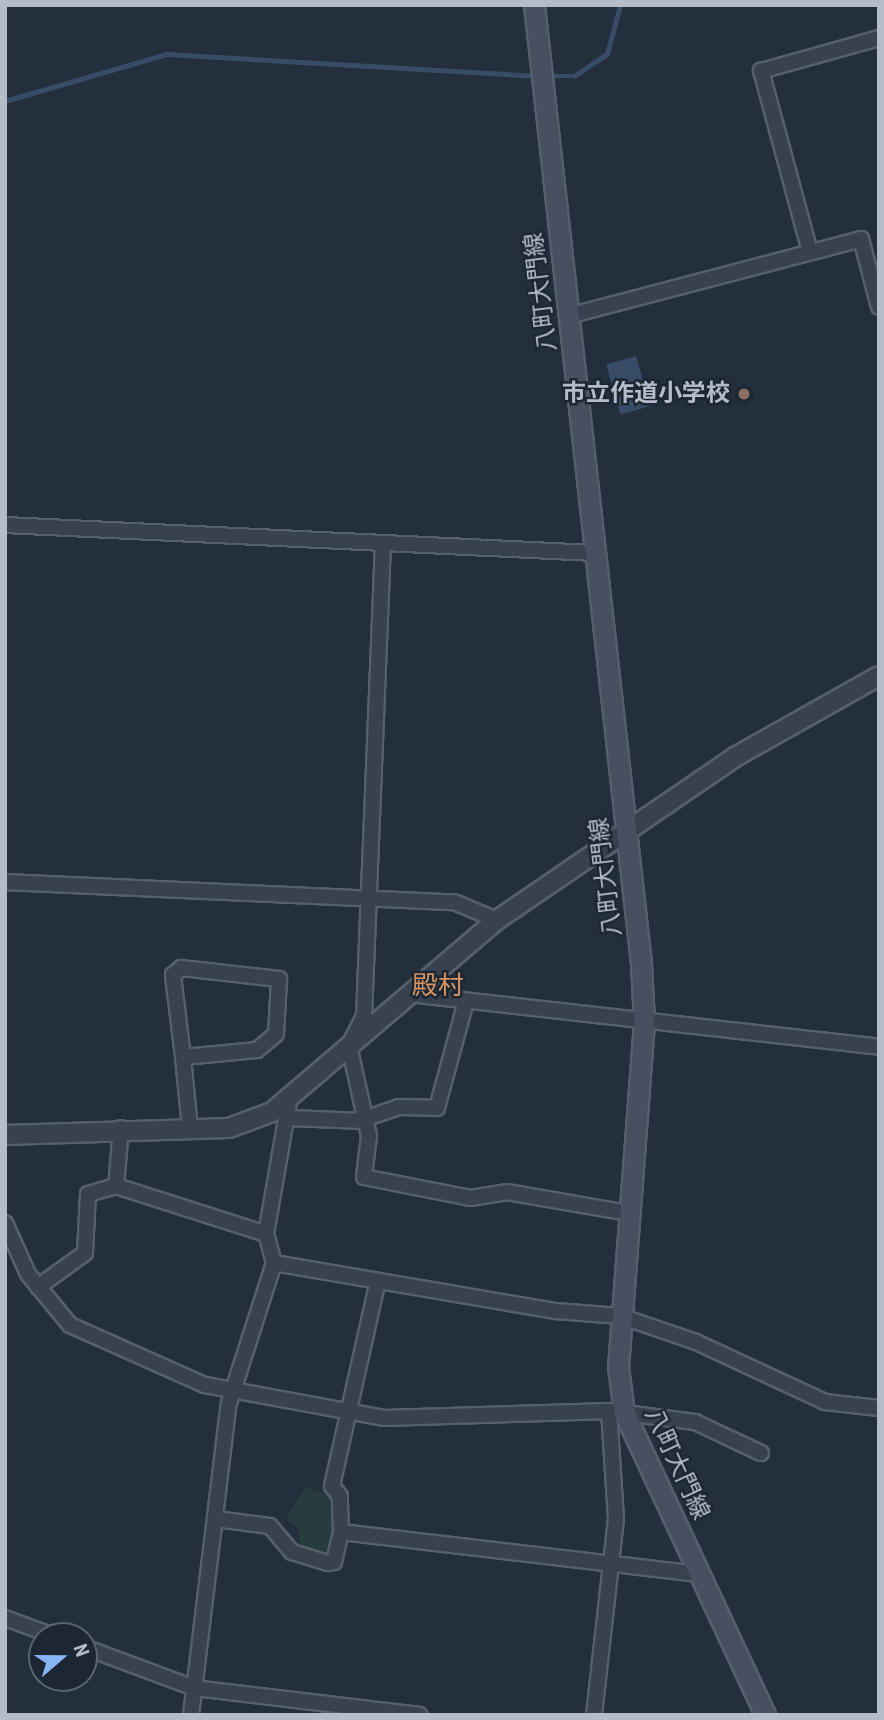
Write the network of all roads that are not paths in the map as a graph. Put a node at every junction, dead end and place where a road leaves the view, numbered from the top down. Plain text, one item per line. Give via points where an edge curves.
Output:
1 (534, 5) edge
2 (879, 38) edge
3 (810, 252) junction
4 (879, 307) edge
5 (568, 316) junction
6 (5, 525) edge
7 (383, 543) junction
8 (594, 553) junction
9 (879, 676) edge
10 (626, 832) junction
11 (5, 881) edge
12 (366, 899) junction
13 (497, 920) junction
14 (409, 994) junction
15 (466, 1001) junction
16 (644, 1023) junction
17 (349, 1045) junction
18 (879, 1047) edge
19 (183, 1058) junction
20 (289, 1110) junction
21 (364, 1120) junction
22 (121, 1128) junction
23 (190, 1129) junction
24 (5, 1135) edge
25 (116, 1186) junction
26 (629, 1213) junction
27 (5, 1223) edge
28 (266, 1234) junction
29 (274, 1263) junction
30 (379, 1281) junction
31 (38, 1287) junction
32 (621, 1316) junction
33 (233, 1390) junction
34 (879, 1408) edge
35 (348, 1411) junction
36 (617, 1412) junction
37 (761, 1453) dead end
38 (216, 1519) junction
39 (341, 1532) junction
40 (611, 1564) junction
41 (701, 1574) junction
42 (5, 1618) edge
43 (28, 1626) edge
44 (98, 1652) edge
45 (194, 1688) junction
46 (191, 1715) edge
47 (419, 1715) edge
48 (594, 1715) edge
49 (765, 1715) edge

1 - 5 main road, 八町大門線
2 - 3 street via 761,71
3 - 4 street via 862,239
3 - 5 street
5 - 8 main road, 八町大門線
6 - 7 street
7 - 8 street
7 - 12 street
8 - 10 main road, 八町大門線
9 - 10 street via 735,757
10 - 13 street
10 - 16 main road, 八町大門線
11 - 12 street
12 - 13 street via 454,902
12 - 17 street via 364,1016
13 - 14 street
14 - 15 street
14 - 17 street
15 - 16 street
15 - 21 street via 437,1108 398,1107
16 - 18 street
16 - 26 main road, 八町大門線
17 - 20 street
17 - 21 street
19 - 19 street via 173,975 181,968 279,979 276,1034 267,1042 257,1050
19 - 23 street
20 - 21 street
20 - 23 street via 229,1128
20 - 28 street
21 - 26 street via 369,1181 470,1198 507,1192
22 - 23 street
22 - 24 street
22 - 25 street
25 - 28 street
25 - 31 street via 88,1194 85,1253
26 - 32 main road, 八町大門線
27 - 31 street
28 - 29 street
29 - 30 street
29 - 33 street
30 - 32 street via 556,1311
30 - 35 street
31 - 33 street via 70,1325 205,1385
32 - 34 street via 707,1346 825,1402
32 - 36 main road, 八町大門線
33 - 35 street
33 - 38 street
35 - 36 street via 407,1419
35 - 39 street via 332,1486 340,1496
36 - 37 street via 695,1422
36 - 40 street
36 - 41 main road, 八町大門線
38 - 39 street via 270,1526 292,1552 328,1563 334,1562
38 - 45 street
39 - 40 street
40 - 41 street
40 - 48 street
41 - 49 main road, 八町大門線
42 - 43 street
44 - 45 street
45 - 46 street
45 - 47 street

